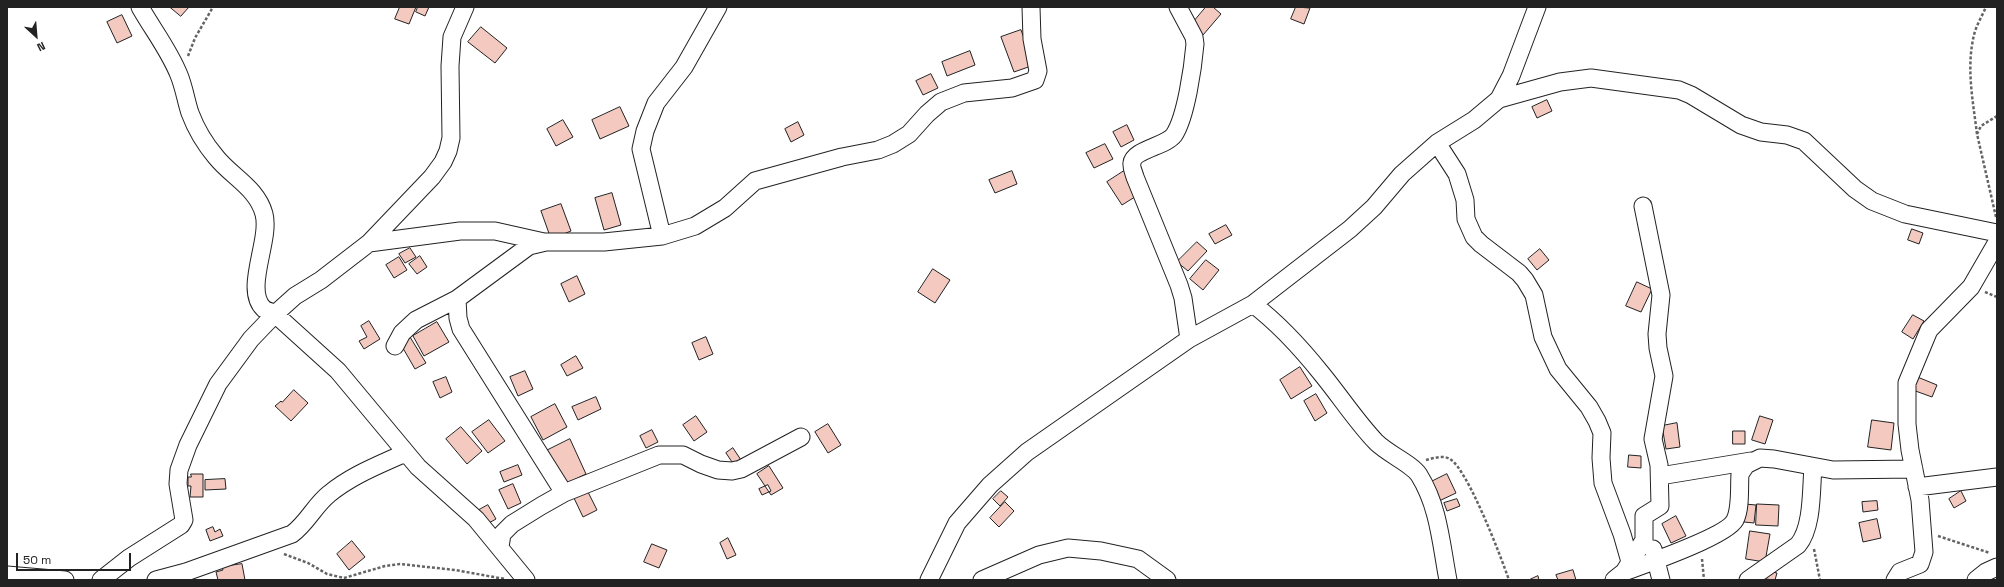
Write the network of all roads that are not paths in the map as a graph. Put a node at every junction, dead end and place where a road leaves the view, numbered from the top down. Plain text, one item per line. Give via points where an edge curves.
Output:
1 (140, 7) edge
2 (465, 7) edge
3 (718, 7) edge
4 (1031, 7) edge
5 (1178, 7) edge
6 (1537, 7) edge
7 (1499, 99) junction
8 (1437, 143) junction
9 (1643, 206) dead end
10 (1997, 233) edge
11 (662, 236) junction
12 (546, 242) junction
13 (1997, 242) edge
14 (369, 243) junction
15 (457, 299) junction
16 (1253, 304) junction
17 (275, 314) junction
18 (1189, 339) junction
19 (395, 346) dead end
20 (801, 437) dead end
21 (405, 453) junction
22 (1751, 461) junction
23 (1813, 467) junction
24 (1914, 469) junction
25 (1660, 476) junction
26 (1997, 477) edge
27 (1917, 488) junction
28 (564, 493) junction
29 (1645, 530) junction
30 (500, 547) junction
31 (1657, 560) junction
32 (1997, 567) edge
33 (1623, 571) edge
34 (7, 575) edge
35 (1164, 579) edge
36 (65, 580) edge
37 (101, 580) edge
38 (156, 580) edge
39 (526, 580) edge
40 (929, 580) edge
41 (982, 580) edge
42 (1448, 580) edge
43 (1661, 580) edge
44 (1748, 580) edge
45 (1895, 580) edge
46 (1976, 580) edge

1 - 17 street via 168,51 200,135 216,158 257,198 264,215 265,231 256,293 264,309
2 - 14 street via 452,37 451,138 448,151 432,177
3 - 11 street via 684,67 656,103 642,140
4 - 11 street via 1032,38 1038,71 1035,80 1012,88 964,94 941,102 926,114 909,134 893,144 755,181 714,216 695,226
5 - 18 street via 1194,37 1195,44 1185,106 1173,136 1168,141 1139,153 1132,162 1135,177 1179,285
6 - 7 street via 1511,76
7 - 8 street via 1474,120
7 - 10 street via 1560,82 1591,78 1679,90 1741,125 1804,141 1872,201 1905,214
8 - 16 street via 1402,174 1350,230
8 - 33 street via 1457,174 1466,219 1474,237 1525,280 1534,295 1543,337 1558,369 1597,421 1602,433 1603,483 1622,534
9 - 25 street via 1661,295 1657,334 1664,376 1653,439
11 - 12 street via 604,242
12 - 14 street via 495,230 460,231
12 - 15 street via 523,249
13 - 24 street via 1971,287 1929,330 1916,358 1906,394 1907,424
14 - 17 street via 321,280 295,296
15 - 19 street via 416,320 402,333
15 - 28 street via 461,329
16 - 18 street
16 - 42 street via 1287,333 1378,444 1419,475 1432,500
17 - 21 street via 338,371
17 - 37 street via 251,339 218,384 188,445 179,470 184,520 181,525 129,558
18 - 40 street via 1027,452 990,485 958,523
20 - 28 street via 741,469 718,470 684,455 659,455
21 - 30 street via 476,519
21 - 38 street via 350,478 328,495 292,534 186,572
22 - 23 street via 1760,458 1774,459
22 - 25 street
22 - 31 street via 1742,468 1740,474 1737,515 1734,522 1700,542
23 - 24 street via 1852,470
23 - 44 street via 1808,526 1803,539
24 - 27 street
25 - 29 street via 1660,506 1644,516
26 - 27 street
27 - 45 street via 1924,552 1922,561 1915,567 1900,572
28 - 30 street via 512,524 502,534
29 - 31 street
29 - 33 street via 1644,540
30 - 39 street
31 - 33 street
31 - 43 street
32 - 46 street
34 - 36 street
35 - 41 street via 1138,560 1101,551 1068,548 1039,555

